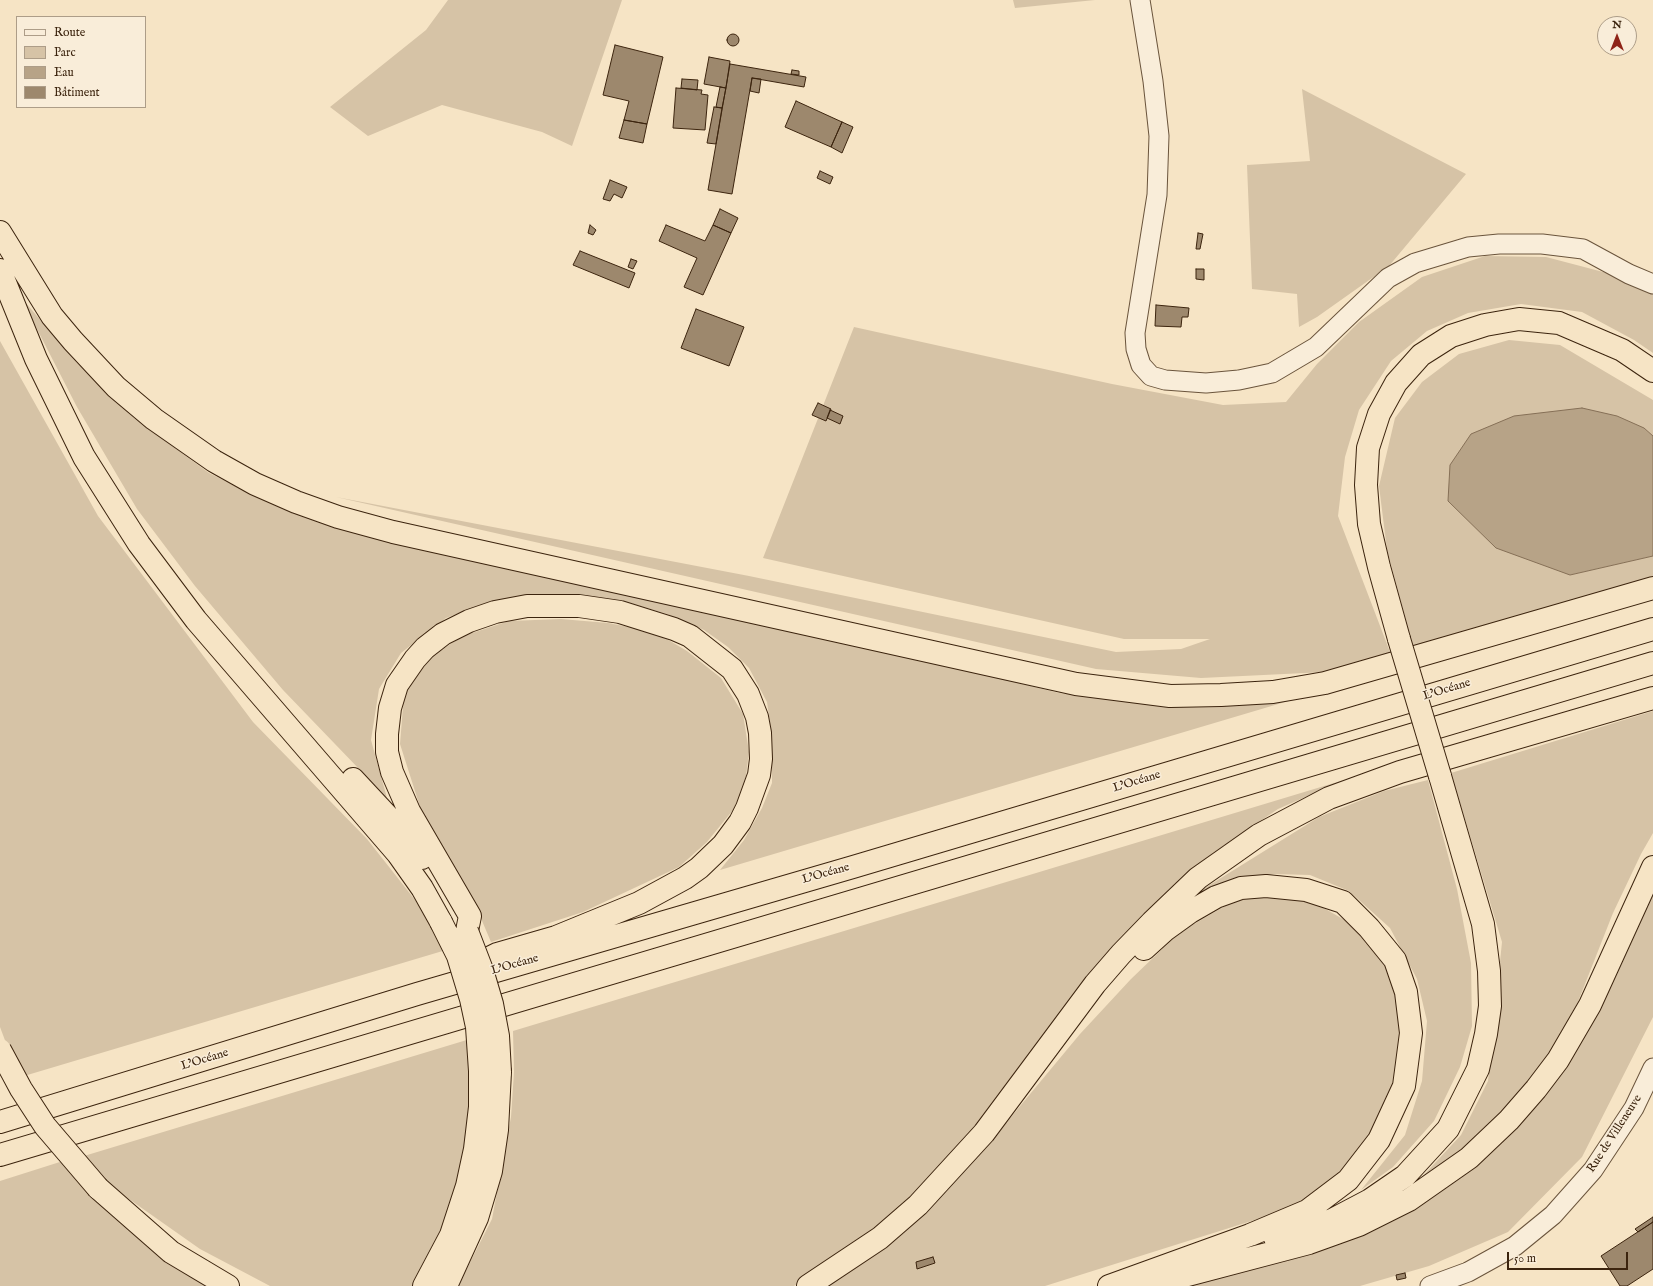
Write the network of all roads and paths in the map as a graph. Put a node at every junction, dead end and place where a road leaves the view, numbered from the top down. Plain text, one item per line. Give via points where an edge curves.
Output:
1 (1140, 0) edge
2 (0, 232) edge
3 (0, 270) edge
4 (1653, 284) edge
5 (1653, 371) edge
6 (1653, 588) edge
7 (1653, 629) edge
8 (1653, 663) edge
9 (1653, 698) edge
10 (1653, 867) edge
11 (459, 921) junction
12 (418, 994) junction
13 (1076, 1010) junction
14 (0, 1050) edge
15 (1653, 1068) edge
16 (490, 1071) junction
17 (0, 1122) edge
18 (0, 1155) edge
19 (228, 1286) edge
20 (424, 1286) edge
21 (446, 1286) edge
22 (808, 1286) edge
23 (1109, 1286) edge
24 (1122, 1286) edge
25 (1145, 1286) edge
26 (1430, 1286) edge

1 - 4 street via 1159,136 1157,195 1135,333 1141,365 1151,376 1165,380 1206,383 1272,373 1316,347 1388,278 1415,263 1468,247 1542,244 1583,249
2 - 6 highway via 52,316 116,387 154,419 214,461 255,484 296,502 400,534 1068,682 1170,696 1272,692 1325,684
3 - 11 highway via 21,323 84,458 154,565 191,614 398,854 422,888
5 - 24 highway, bridge via 1622,350 1559,323 1519,319 1485,325 1451,336 1422,355 1396,383 1378,414 1368,448 1366,485 1369,524 1378,567 1483,924 1490,1006 1478,1069 1448,1129 1405,1176 1370,1200 1332,1220
7 - 12 highway, L’Océane
8 - 18 highway
9 - 13 highway via 1400,772 1329,798 1259,835 1198,878 1152,922 1095,984
10 - 25 highway via 1590,1005 1558,1060 1509,1120 1469,1158 1409,1200 1359,1225 1309,1243
11 - 12 highway via 392,772 387,752 390,708 397,685 425,648 443,634 495,612 527,606 579,606 620,612 674,628 696,640 732,670 748,694 757,717 761,759 759,775 749,802 740,822 723,845 686,878 639,903 556,937 498,954
11 - 16 highway, bridge via 458,956
12 - 17 highway, L’Océane
13 - 22 highway via 984,1133 918,1205 880,1238
13 - 23 highway via 1089,1006 1131,960 1190,912 1216,897 1241,888 1266,886 1306,890 1343,902 1369,928 1395,960 1406,992 1411,1033 1404,1086 1379,1140 1348,1180 1307,1211 1250,1235
14 - 19 highway, bridge via 45,1126 98,1188 171,1252
15 - 26 street, Rue de Villeneuve via 1634,1108 1593,1170 1553,1215 1515,1246 1468,1272
16 - 20 highway via 480,1107 467,1186 450,1235
16 - 21 highway via 497,1130 491,1171 477,1218

